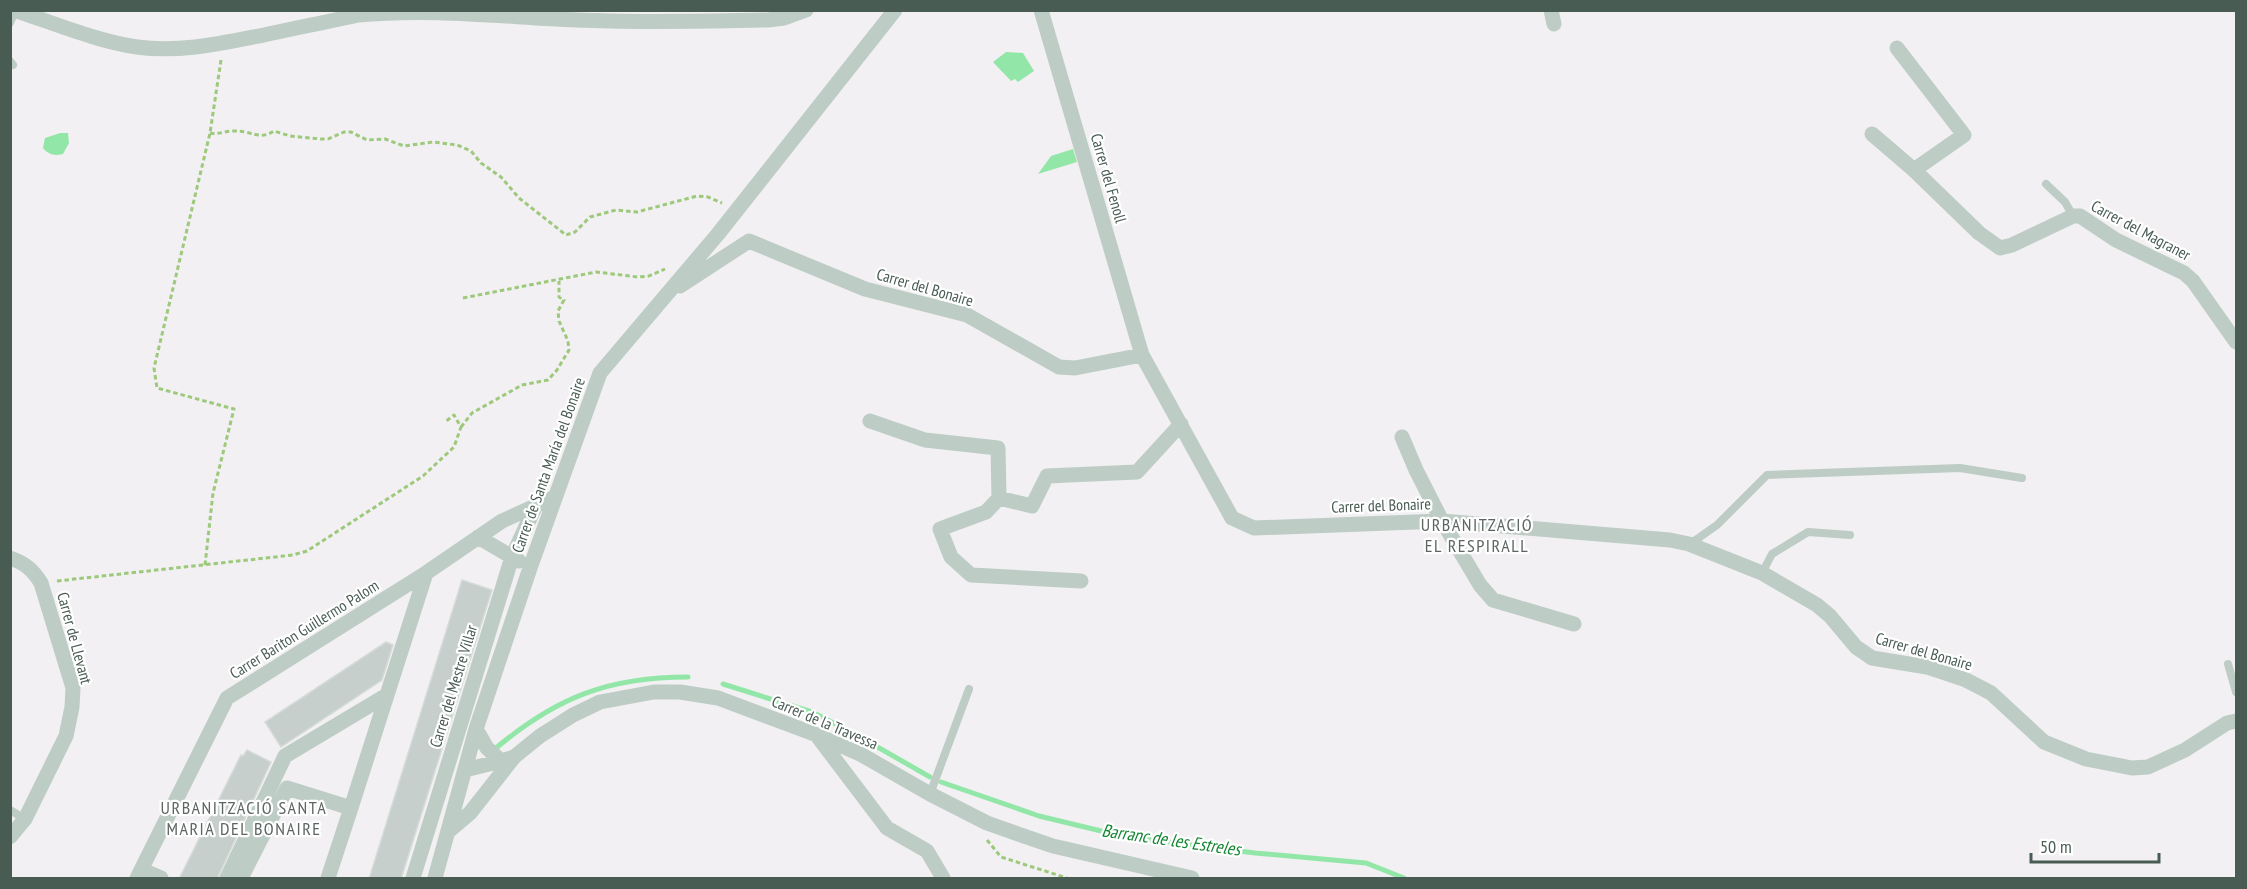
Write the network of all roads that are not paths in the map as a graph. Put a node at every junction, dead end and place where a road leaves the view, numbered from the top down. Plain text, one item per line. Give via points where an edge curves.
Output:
1 (806, 10) edge
2 (895, 10) edge
3 (1041, 10) edge
4 (14, 11) edge
5 (10, 22) edge
6 (1897, 48) dead end
7 (1872, 134) dead end
8 (1914, 170) junction
9 (2046, 184) dead end
10 (2073, 216) junction
11 (663, 297) junction
12 (2236, 342) edge
13 (1142, 355) junction
14 (870, 421) dead end
15 (1181, 424) junction
16 (1402, 437) dead end
17 (2022, 478) dead end
18 (555, 497) junction
19 (999, 498) junction
20 (535, 507) junction
21 (1442, 521) junction
22 (1850, 535) dead end
23 (478, 537) junction
24 (1689, 544) junction
25 (512, 557) junction
26 (10, 558) edge
27 (530, 568) junction
28 (426, 573) junction
29 (1762, 573) junction
30 (1082, 581) dead end
31 (1574, 624) dead end
32 (2228, 664) dead end
33 (969, 689) dead end
34 (2236, 692) edge
35 (387, 695) junction
36 (2236, 720) edge
37 (476, 729) junction
38 (817, 735) junction
39 (508, 759) junction
40 (464, 775) junction
41 (492, 783) junction
42 (930, 794) junction
43 (351, 808) junction
44 (10, 810) edge
45 (25, 819) junction
46 (450, 830) junction
47 (10, 837) edge
48 (140, 874) edge
49 (161, 879) edge
50 (227, 879) edge
51 (241, 879) edge
52 (328, 879) edge
53 (412, 879) edge
54 (435, 879) edge
55 (943, 879) edge
56 (1191, 879) edge

1 - 4 street via 768,20 672,21 411,11 358,15 195,48 121,44
2 - 11 street, Carrer de Santa María del Bonaire via 739,208
3 - 13 street, Carrer del Fenoll
4 - 5 lane
6 - 8 street via 1964,135
7 - 8 street
8 - 10 street, Carrer del Magraner via 2000,248
9 - 10 lane
10 - 12 street, Carrer del Magraner via 2080,216 2116,240 2184,273
11 - 13 street, Carrer del Bonaire via 749,241 864,289 967,315 1059,367 1075,368
11 - 18 street, Carrer de Santa María del Bonaire via 600,373
13 - 15 street, Carrer del Bonaire
14 - 19 street via 925,440 998,448
15 - 19 street via 1137,472 1047,476 1032,506
15 - 21 street, Carrer del Bonaire via 1232,518 1254,528
16 - 21 street
17 - 24 lane via 1960,468 1767,475 1717,525
18 - 20 street, Carrer Bariton Guillermo Palom
18 - 27 street, Carrer de Santa María del Bonaire
19 - 30 street via 986,512 940,529 951,557 971,575
20 - 23 street, Carrer Bariton Guillermo Palom
20 - 25 street, Carrer del Mestre Villar
21 - 24 street, Carrer del Bonaire
21 - 31 street via 1493,600
22 - 29 lane via 1808,532 1772,554
23 - 25 street
23 - 28 street, Carrer Bariton Guillermo Palom
24 - 29 street, Carrer del Bonaire
25 - 27 street
25 - 53 street, Carrer del Mestre Villar
26 - 45 street, Carrer de Llevant via 23,563 42,583 73,688 66,736
27 - 37 street, Carrer de Santa María del Bonaire
28 - 35 street
28 - 48 street, Carrer Bariton Guillermo Palom via 227,698
29 - 36 street, Carrer del Bonaire via 1817,605 1856,647 1872,658 1927,667 1966,680 1991,693 2044,742 2086,759 2132,768 2148,767
32 - 34 lane
33 - 42 lane
35 - 43 street
35 - 50 street via 285,756
37 - 39 street via 487,748
37 - 40 street, Carrer de Santa María del Bonaire
38 - 39 street, Carrer de la Travessa via 718,698 654,692 600,702 573,715
38 - 42 street, Carrer de la Travessa via 862,755
38 - 55 street via 887,828 927,851
39 - 40 street, Carrer de la Travessa
39 - 41 street, Carrer de la Travessa
40 - 41 street
40 - 46 street, Carrer de Santa María del Bonaire
41 - 46 street, Carrer de la Travessa via 470,813
42 - 56 street, Carrer de la Travessa via 987,823 1053,846
43 - 51 street via 287,788
43 - 52 street
44 - 45 lane
45 - 47 street, Carrer de Llevant
46 - 54 street, Carrer de Santa María del Bonaire
48 - 49 street

